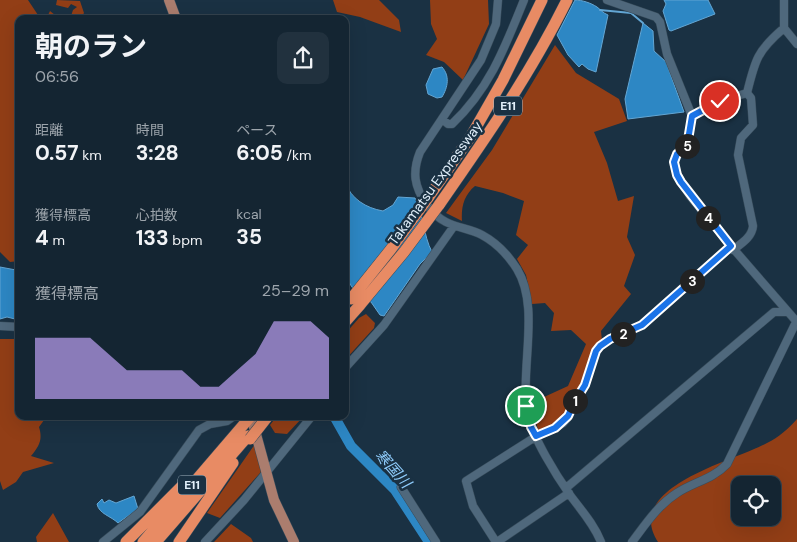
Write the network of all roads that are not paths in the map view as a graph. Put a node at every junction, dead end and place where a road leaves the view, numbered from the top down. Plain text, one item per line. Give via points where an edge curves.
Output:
1 (169, 0) edge
2 (498, 0) edge
3 (524, 0) edge
4 (542, 0) edge
5 (567, 0) edge
6 (607, 0) edge
7 (784, 0) edge
8 (175, 15) edge
9 (784, 28) junction
10 (797, 44) edge
11 (747, 93) junction
12 (692, 116) junction
13 (442, 119) junction
14 (454, 226) junction
15 (732, 248) junction
16 (352, 303) edge
17 (788, 312) junction
18 (796, 321) edge
19 (0, 326) edge
20 (15, 327) edge
21 (349, 364) edge
22 (228, 420) edge
23 (250, 420) edge
24 (252, 420) edge
25 (262, 420) edge
26 (309, 420) edge
27 (246, 435) junction
28 (536, 436) junction
29 (267, 472) junction
30 (401, 487) dead end
31 (568, 491) junction
32 (103, 542) edge
33 (126, 542) edge
34 (143, 542) edge
35 (156, 542) edge
36 (179, 542) edge
37 (205, 542) edge
38 (294, 542) edge
39 (436, 542) edge
40 (496, 542) edge
41 (601, 542) edge
42 (632, 542) edge

1 - 8 main road
2 - 13 street via 496,24 481,60
3 - 13 street via 489,80 452,124
4 - 16 highway, Takamatsu Expressway / E11, bridge via 471,136
5 - 16 highway, Takamatsu Expressway / E11, bridge via 504,112 439,205 404,252
6 - 12 street via 656,17 660,22 667,54
7 - 9 street
9 - 10 street
9 - 11 street via 759,52
11 - 12 street via 720,101
11 - 15 street via 751,98 752,125 741,138 738,155 753,226 750,235
12 - 15 street via 687,146 677,154 674,162 677,175
13 - 14 street via 420,152 414,176 417,190 432,211
14 - 21 street via 384,325
14 - 28 street via 480,234 499,247 512,261 522,280 528,312 526,400
15 - 17 street
15 - 28 street via 642,325 600,346 585,385 568,416 555,428
17 - 18 street
17 - 31 street via 774,312
18 - 42 street via 727,464 714,476 666,501
19 - 20 street
22 - 32 street via 199,430 140,512
23 - 27 highway, E11
24 - 29 main road
25 - 27 highway, E11, bridge
26 - 29 street
27 - 33 highway via 223,442
27 - 34 highway, E11
27 - 35 highway, E11
27 - 36 highway
28 - 31 street
28 - 40 street via 466,481 473,506
29 - 37 street
29 - 38 main road via 274,500
30 - 39 street
31 - 40 street
31 - 41 street via 592,523

